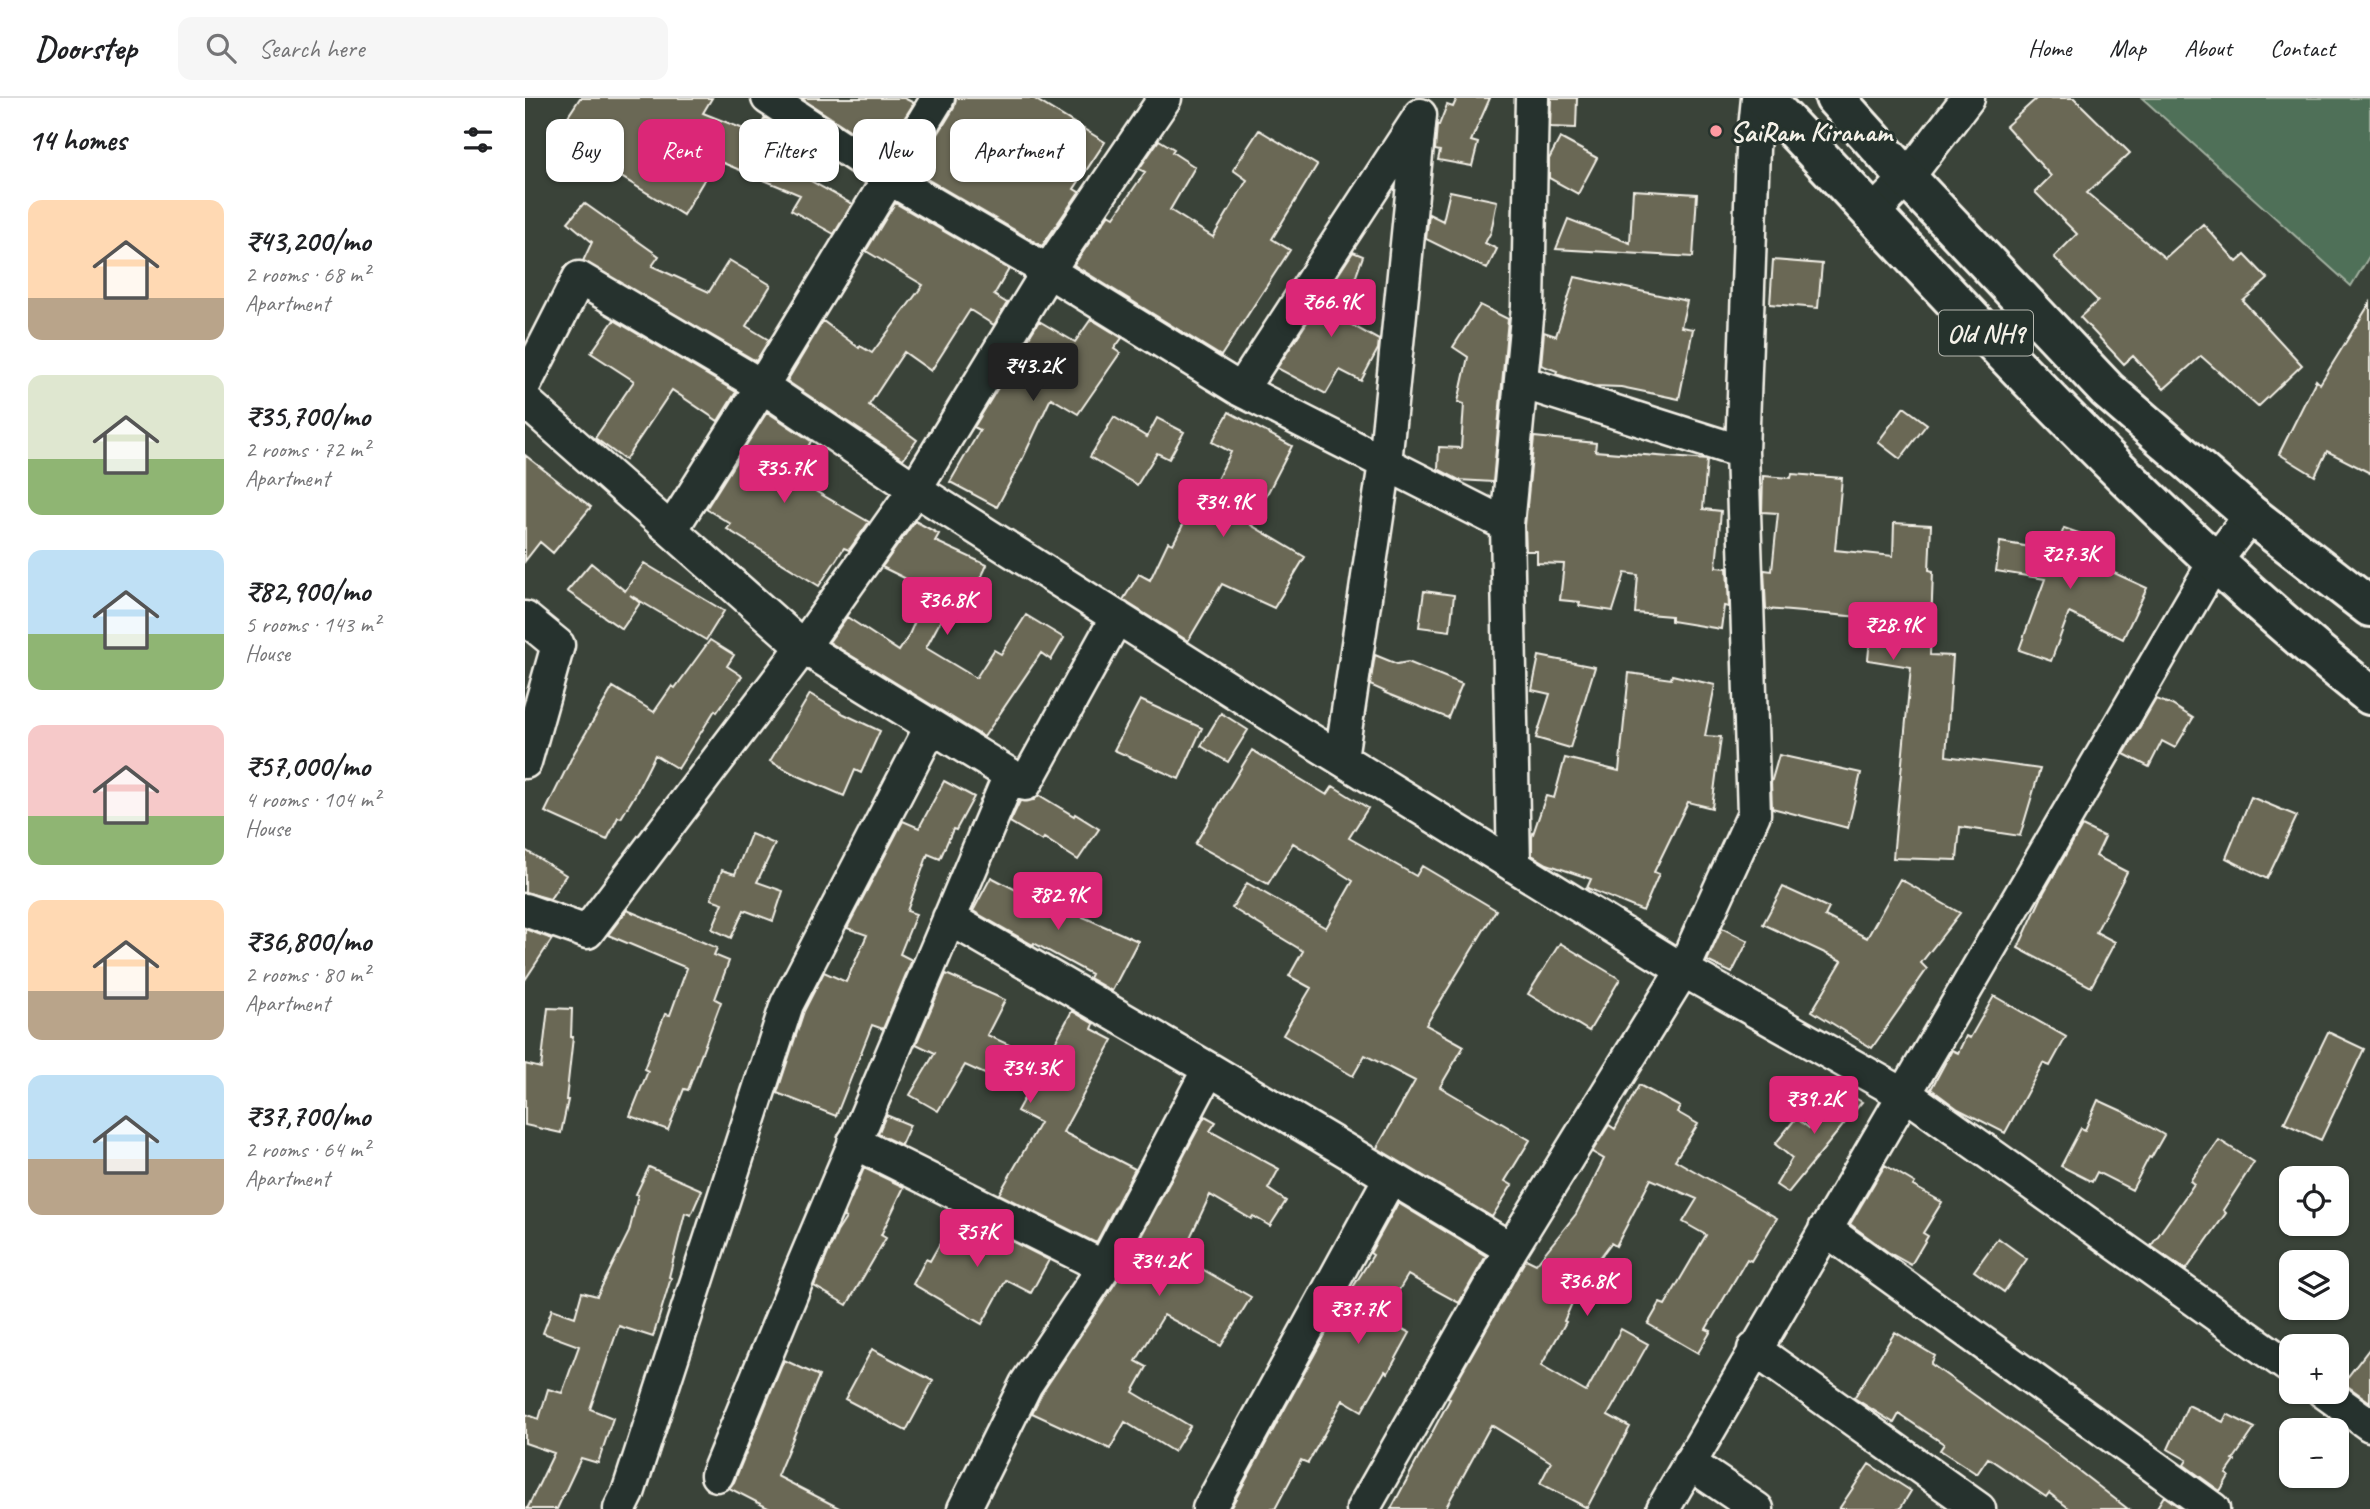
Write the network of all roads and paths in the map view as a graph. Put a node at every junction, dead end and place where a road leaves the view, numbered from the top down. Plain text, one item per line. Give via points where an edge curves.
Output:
1 (768, 98) edge
2 (938, 98) edge
3 (1165, 98) edge
4 (1532, 98) edge
5 (1761, 98) edge
6 (1835, 98) edge
7 (1968, 98) edge
8 (1426, 107) edge
9 (925, 119) edge
10 (853, 154) edge
11 (1907, 178) junction
12 (887, 182) edge
13 (896, 182) edge
14 (1873, 213) junction
15 (1048, 271) junction
16 (1521, 382) junction
17 (525, 384) edge
18 (762, 386) junction
19 (1241, 390) junction
20 (525, 401) edge
21 (1742, 452) junction
22 (1385, 463) junction
23 (915, 489) junction
24 (2251, 515) junction
25 (1507, 525) junction
26 (671, 530) junction
27 (2214, 563) junction
28 (2369, 604) edge
29 (1117, 617) junction
30 (525, 618) edge
31 (803, 648) junction
32 (2370, 695) edge
33 (931, 727) junction
34 (1341, 758) junction
35 (525, 762) edge
36 (1010, 775) junction
37 (1514, 866) junction
38 (525, 910) edge
39 (949, 918) junction
40 (1683, 970) junction
41 (1209, 1069) junction
42 (1905, 1096) junction
43 (854, 1142) junction
44 (1390, 1178) junction
45 (1825, 1229) junction
46 (1511, 1249) junction
47 (1104, 1266) junction
48 (1755, 1349) junction
49 (2279, 1360) edge
50 (2341, 1404) edge
51 (2370, 1425) edge
52 (1689, 1464) junction
53 (717, 1475) dead end
54 (620, 1509) edge
55 (964, 1509) edge
56 (1209, 1509) edge
57 (1363, 1509) edge
58 (1663, 1509) edge
59 (1757, 1509) edge
60 (1979, 1509) edge
61 (2213, 1509) edge

1 - 10 street
2 - 9 street
3 - 15 street
4 - 16 street via 1528,307
5 - 14 main road, Old NH9
5 - 21 street via 1753,149
6 - 11 main road, Old NH9
7 - 11 street
8 - 19 street
8 - 22 street
11 - 14 street
11 - 24 main road, Old NH9 via 2107,390
12 - 18 street
13 - 15 street
14 - 27 main road, Old NH9 via 2069,421
15 - 19 street
15 - 23 street
16 - 21 street
16 - 25 street
17 - 18 street via 579,278
18 - 23 street
18 - 26 street
19 - 22 street
20 - 26 street
21 - 40 street via 1754,814
22 - 25 street
22 - 34 street
23 - 29 street
23 - 31 street
24 - 27 street
24 - 28 main road, Old NH9
25 - 37 street
26 - 31 street
27 - 32 main road, Old NH9
27 - 42 street
29 - 34 street
29 - 36 street via 1025,784
30 - 35 street via 558,645
31 - 33 street
31 - 38 street via 587,932
33 - 36 street
33 - 54 street via 787,1004
34 - 37 street
36 - 39 street
37 - 40 street
39 - 41 street
39 - 43 street
40 - 42 street
40 - 46 street
41 - 44 street
41 - 47 street
42 - 45 street
42 - 49 street
43 - 47 street
43 - 53 street
44 - 46 street
44 - 56 street
45 - 48 street
45 - 61 street
46 - 57 street
47 - 55 street via 1026,1384
48 - 52 street
48 - 60 street
50 - 51 street
52 - 58 street
52 - 59 street

